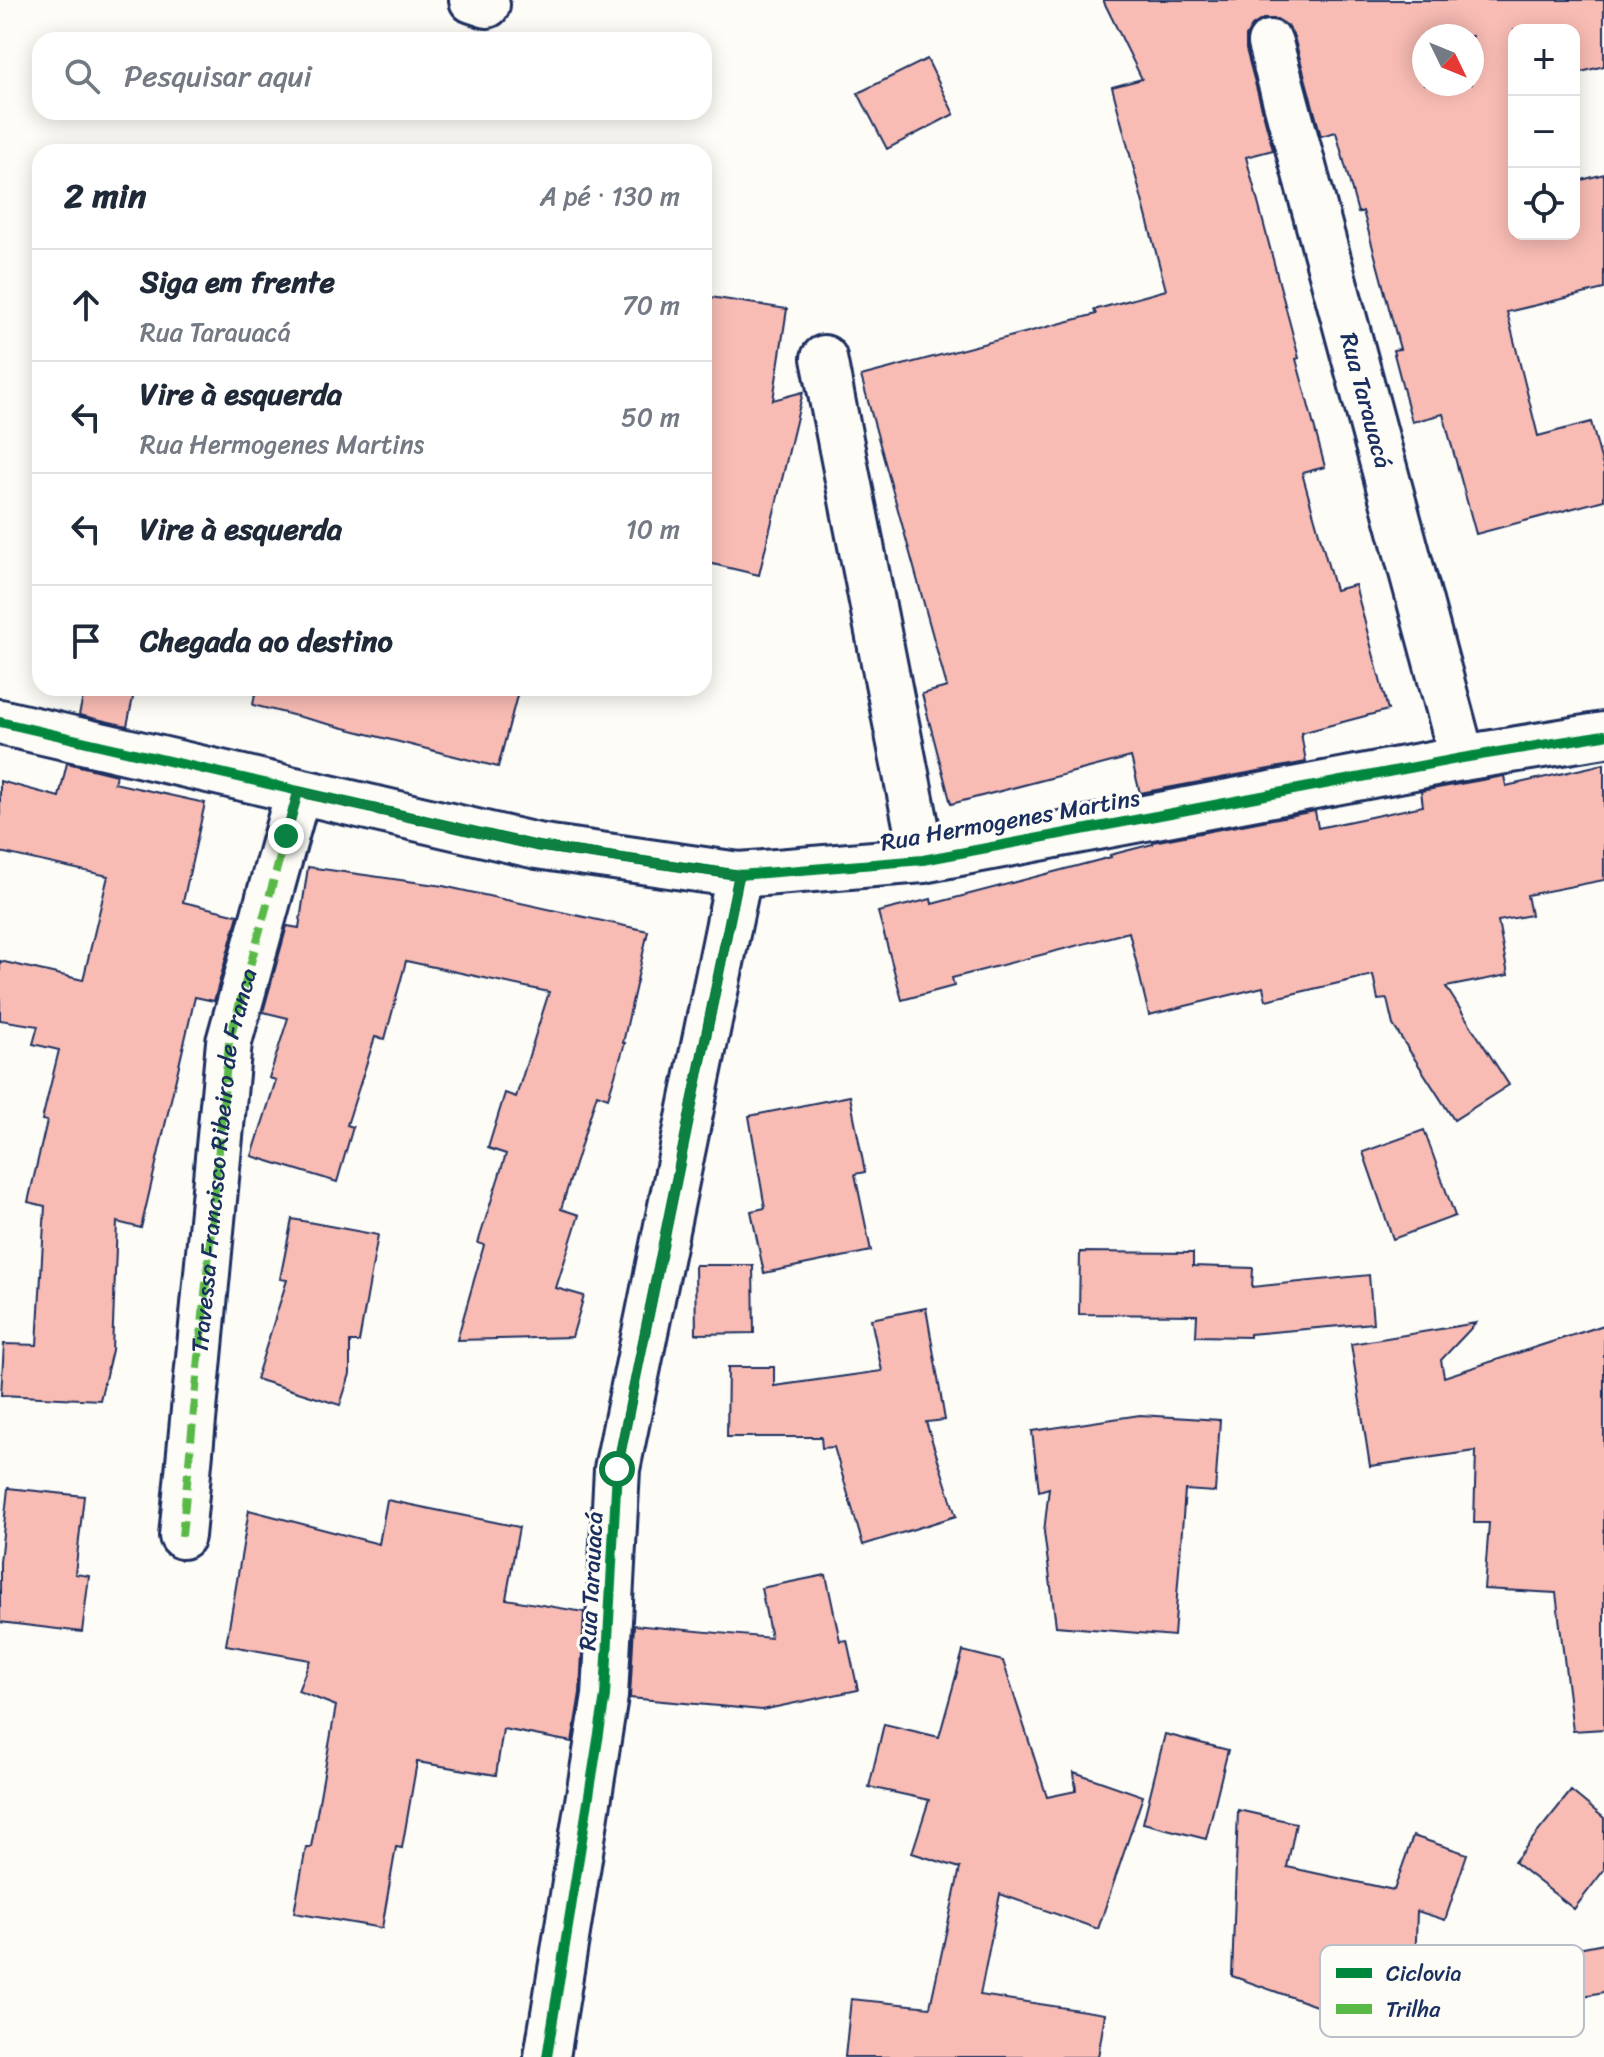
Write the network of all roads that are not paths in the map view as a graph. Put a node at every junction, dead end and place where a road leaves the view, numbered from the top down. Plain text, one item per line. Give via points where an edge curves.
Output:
1 (1270, 43) dead end
2 (824, 358) dead end
3 (0, 722) edge
4 (1604, 735) edge
5 (1462, 758) junction
6 (298, 792) junction
7 (923, 860) junction
8 (739, 875) junction
9 (182, 1536) dead end
10 (547, 2057) edge

1 - 5 street, Rua Tarauacá
2 - 7 street
3 - 6 street, Rua Hermogenes Martins
4 - 5 street, Rua Hermogenes Martins
5 - 7 street, Rua Hermogenes Martins
6 - 8 street, Rua Hermogenes Martins via 537,846
6 - 9 street, Travessa Francisco Ribeiro de Franca via 229,1042
7 - 8 street, Rua Hermogenes Martins
8 - 10 street, Rua Tarauacá via 617,1469 605,1696

